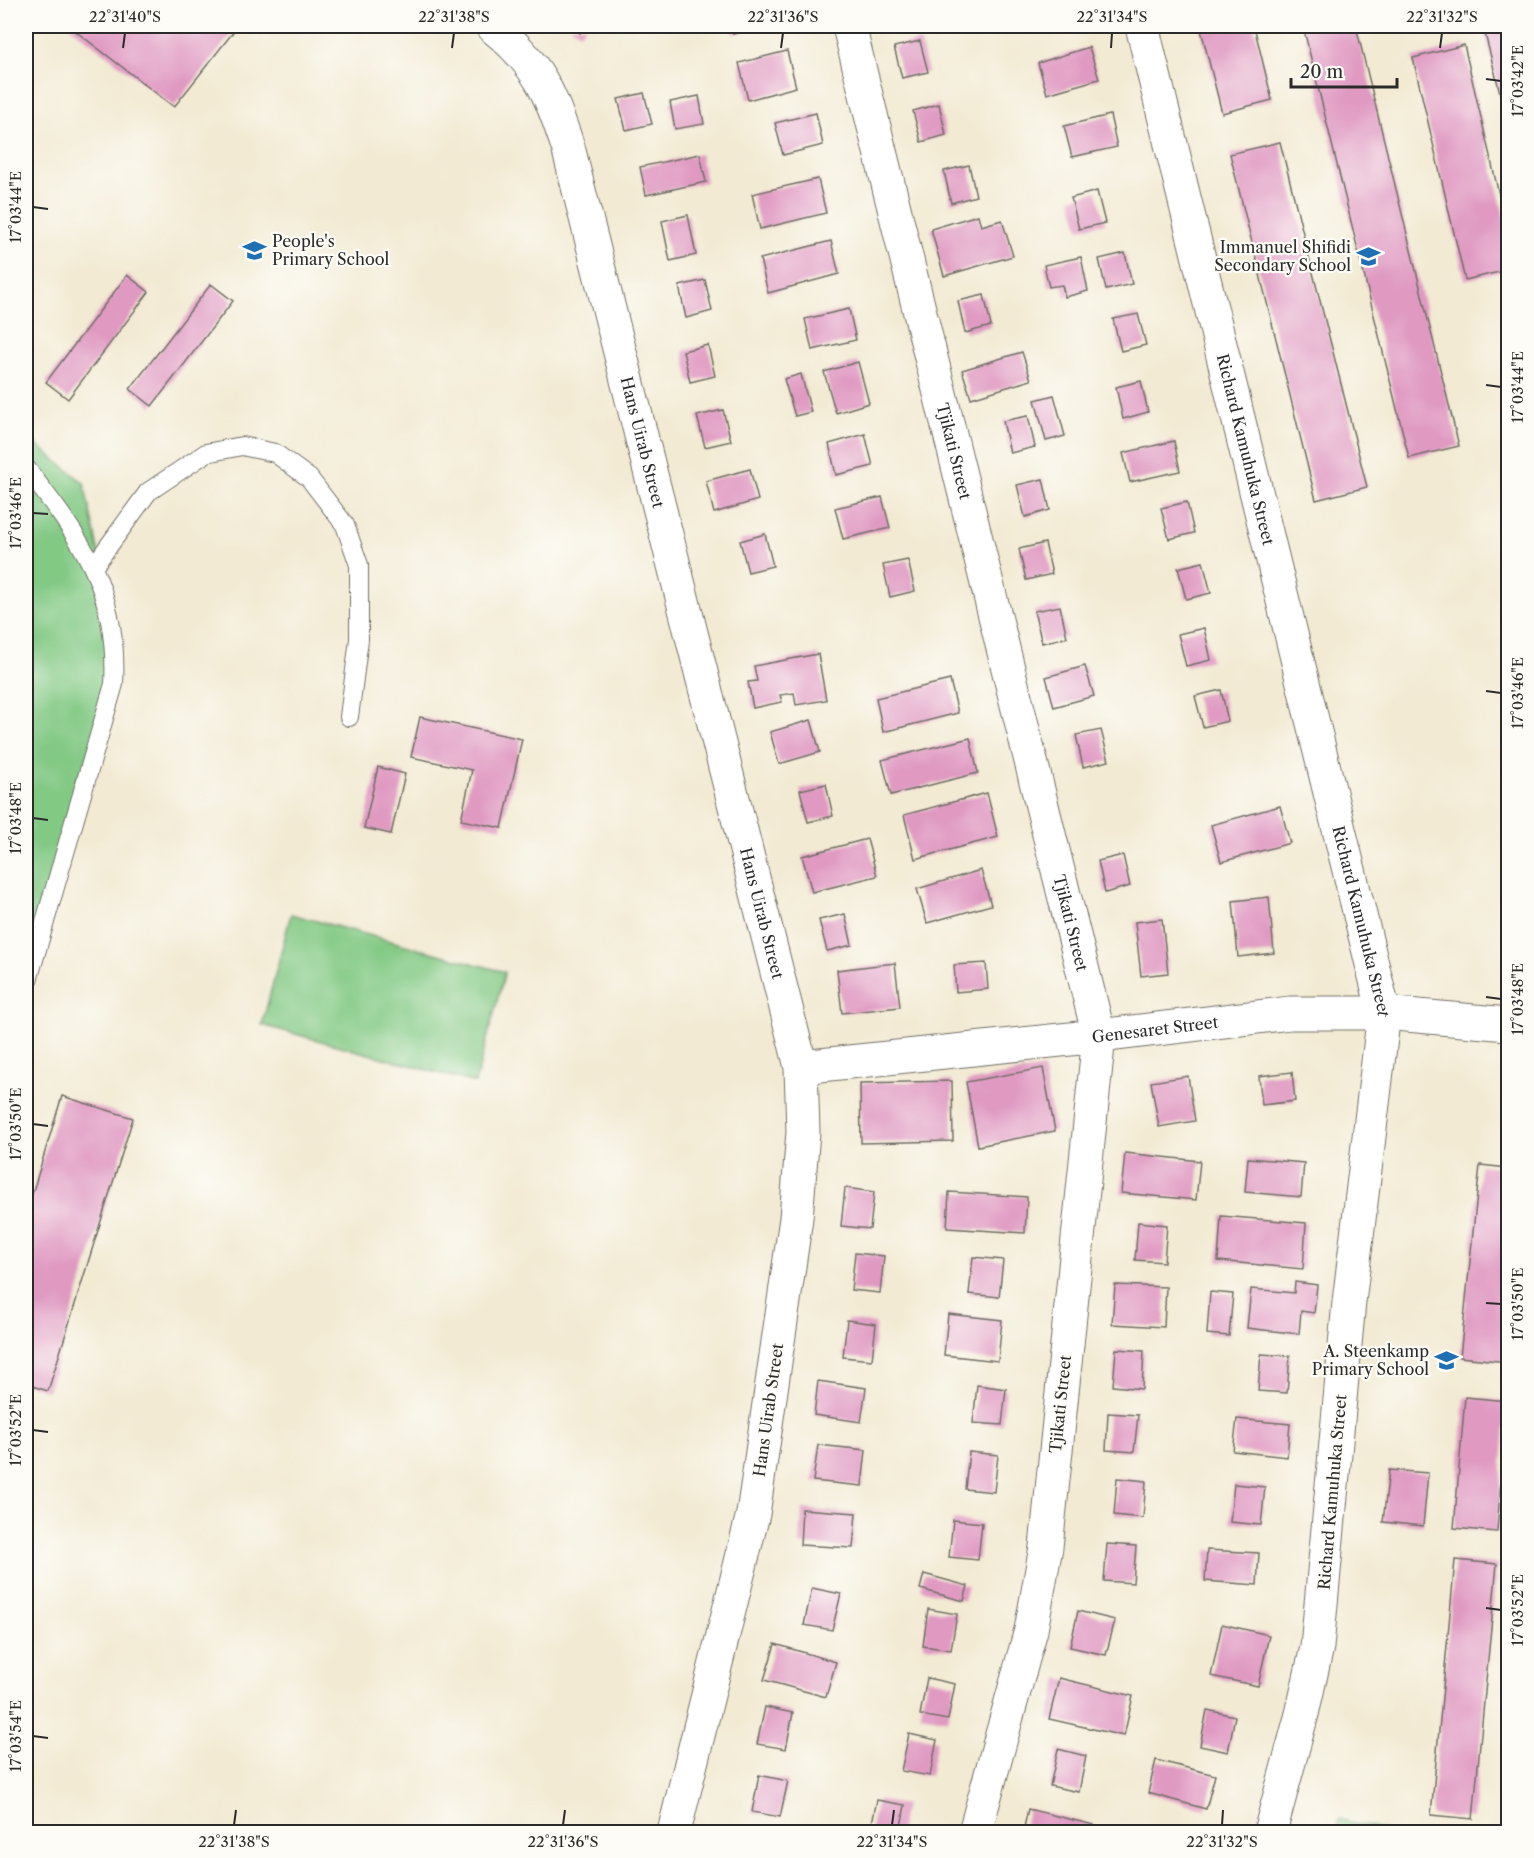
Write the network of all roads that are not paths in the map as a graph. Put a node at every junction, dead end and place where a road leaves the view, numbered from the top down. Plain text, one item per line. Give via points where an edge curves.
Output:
1 (492, 26) edge
2 (849, 26) edge
3 (1142, 26) edge
4 (26, 468) edge
5 (94, 566) junction
6 (350, 717) dead end
7 (26, 987) edge
8 (1384, 1013) junction
9 (1509, 1024) edge
10 (1099, 1036) junction
11 (801, 1066) junction
12 (674, 1833) edge
13 (975, 1833) edge
14 (1270, 1833) edge

1 - 11 street, Hans Uirab Street via 527,58 541,77 568,147
2 - 10 street, Tjikati Street
3 - 8 street, Richard Kamuhuka Street
4 - 5 lane
5 - 6 lane via 148,492 206,453 242,446 275,453 309,478 345,525 359,565 359,639
5 - 7 lane via 116,651 114,684
8 - 9 street, Genesaret Street
8 - 10 street, Genesaret Street via 1290,1013
8 - 14 street, Richard Kamuhuka Street via 1349,1302 1317,1647
10 - 11 street, Genesaret Street
10 - 13 street, Tjikati Street via 1046,1547 1031,1630
11 - 12 street, Hans Uirab Street via 803,1132 796,1218 753,1514

